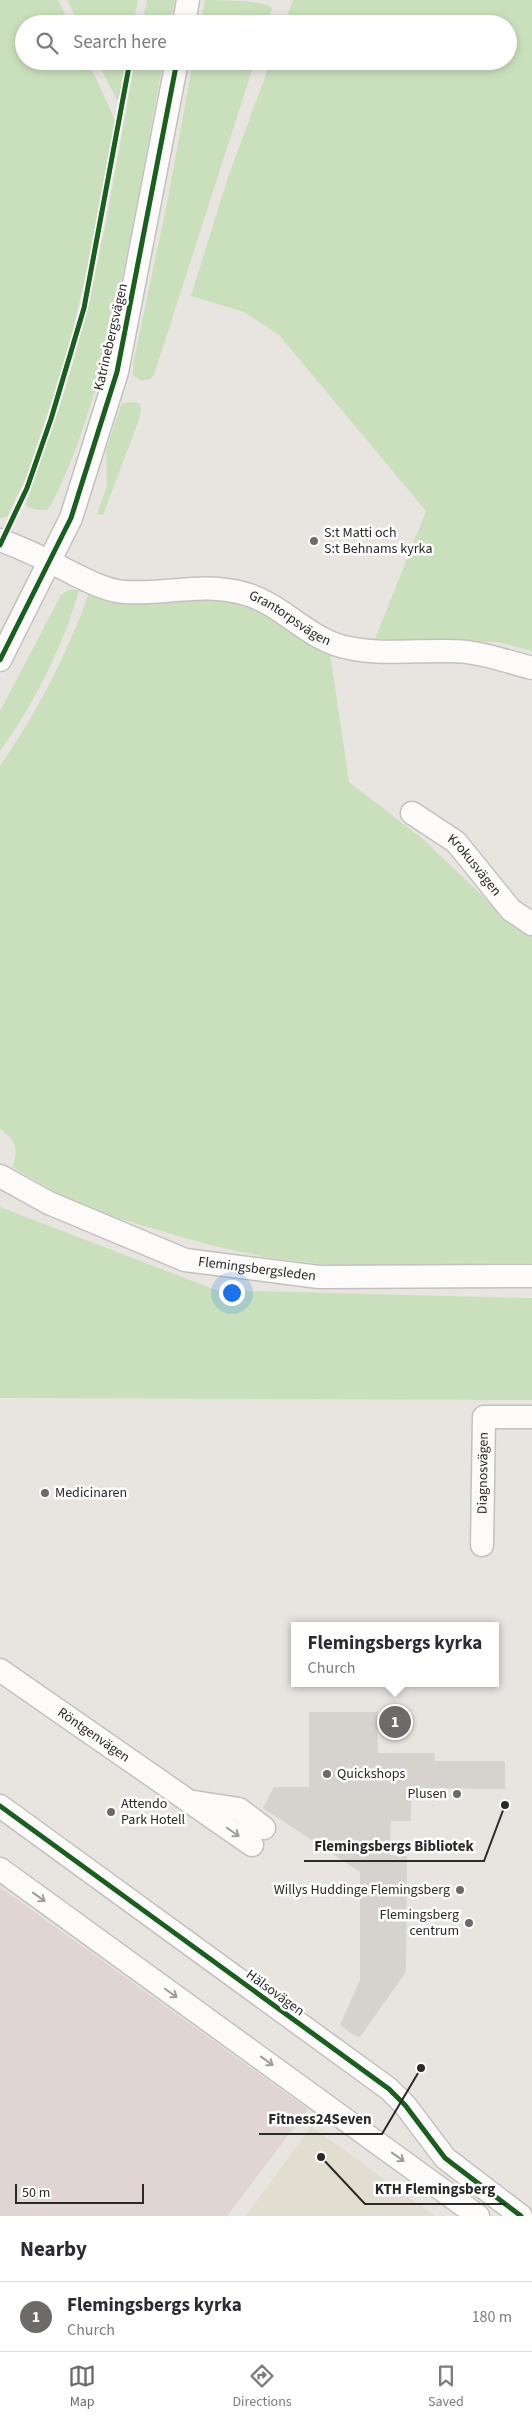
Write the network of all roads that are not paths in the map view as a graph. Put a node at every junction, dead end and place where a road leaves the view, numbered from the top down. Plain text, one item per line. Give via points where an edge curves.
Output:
1 (188, 0) edge
2 (186, 15) edge
3 (175, 70) edge
4 (0, 540) edge
5 (50, 562) junction
6 (0, 660) edge
7 (532, 668) edge
8 (412, 813) dead end
9 (532, 924) edge
10 (0, 1176) edge
11 (532, 1276) edge
12 (532, 1417) edge
13 (482, 1544) dead end
14 (4, 1681) edge
15 (0, 1806) edge
16 (258, 1837) dead end
17 (0, 1869) edge
18 (478, 2216) edge
19 (521, 2216) edge

1 - 2 street
3 - 5 street, Katrinebergsvägen via 117,372 71,518
4 - 5 street, Grantorpsvägen
5 - 6 street, Katrinebergsvägen
5 - 7 street, Grantorpsvägen via 100,585 124,592 214,587 248,594 271,605 320,638 348,648 462,652
8 - 9 street, Krokusvägen via 456,842 511,910
10 - 11 street, Flemingsbergsleden via 49,1203 185,1260 319,1277
12 - 13 street, Diagnosvägen via 484,1417
14 - 16 street, Röntgenvägen via 186,1800
15 - 19 street, Hälsovägen via 390,2089 444,2158
17 -> 18 street

